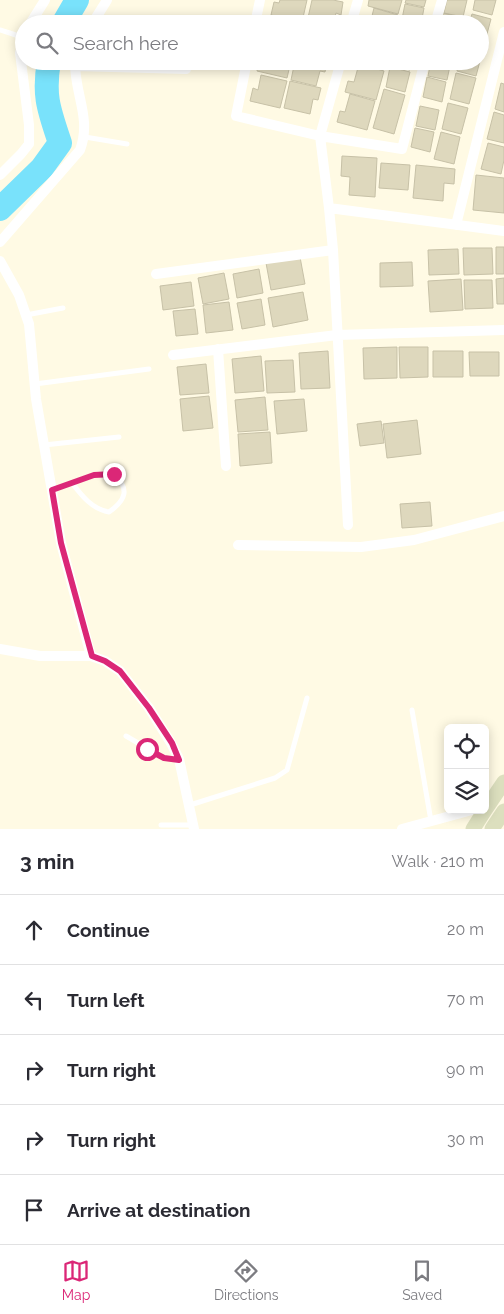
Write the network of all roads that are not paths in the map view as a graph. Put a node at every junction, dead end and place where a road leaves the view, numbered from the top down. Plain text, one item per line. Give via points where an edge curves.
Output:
1 (45, 0) edge
2 (107, 0) edge
3 (260, 0) edge
4 (358, 0) edge
5 (442, 0) edge
6 (36, 15) edge
7 (98, 15) edge
8 (257, 15) edge
9 (354, 15) edge
10 (438, 15) edge
11 (0, 30) edge
12 (504, 32) edge
13 (15, 34) edge
14 (21, 70) edge
15 (76, 70) edge
16 (246, 70) edge
17 (338, 70) edge
18 (423, 70) edge
19 (320, 136) junction
20 (85, 137) junction
21 (127, 144) dead end
22 (0, 175) edge
23 (329, 208) junction
24 (456, 226) junction
25 (504, 231) edge
26 (0, 242) edge
27 (332, 250) junction
28 (0, 261) edge
29 (156, 274) dead end
30 (62, 308) dead end
31 (26, 315) junction
32 (504, 330) edge
33 (337, 335) junction
34 (218, 349) junction
35 (173, 355) dead end
36 (149, 369) dead end
37 (35, 384) junction
38 (119, 437) dead end
39 (44, 445) junction
40 (226, 466) dead end
41 (72, 483) junction
42 (52, 490) junction
43 (504, 516) edge
44 (348, 525) dead end
45 (238, 545) dead end
46 (0, 649) edge
47 (92, 656) junction
48 (307, 698) dead end
49 (412, 710) dead end
50 (126, 736) dead end
51 (179, 760) junction
52 (504, 782) edge
53 (489, 804) edge
54 (504, 804) edge
55 (190, 806) junction
56 (489, 807) edge
57 (504, 811) edge
58 (457, 814) edge
59 (482, 814) edge
60 (432, 821) junction
61 (161, 825) dead end
62 (194, 827) edge
63 (402, 829) edge
64 (473, 829) edge
65 (492, 829) edge

1 - 6 street
2 - 7 street
3 - 8 street
4 - 9 street
5 - 10 street
11 - 13 lane
12 - 24 street
14 - 22 street via 28,111 29,144
15 - 20 street
16 - 19 street via 236,116
17 - 19 street
18 - 19 street via 402,149
19 - 23 street
20 - 21 lane
20 - 26 street via 80,150
23 - 24 street
23 - 27 street
24 - 25 street
27 - 29 street
27 - 33 street
28 - 31 street
30 - 31 lane
31 - 37 street
32 - 33 street
33 - 34 street
33 - 44 street
34 - 35 street
34 - 40 street
36 - 37 lane
37 - 39 street
38 - 39 lane
39 - 42 street
41 - 41 lane via 94,475 114,474 122,482 124,491 120,504 109,512 86,500
41 - 42 lane
42 - 47 street via 61,543
43 - 45 street via 414,540 361,547
46 - 47 street via 40,656
47 - 51 street via 120,671 149,708
48 - 55 lane via 287,770 275,778
49 - 60 lane
50 - 51 lane via 164,758
51 - 55 street
52 - 53 street
54 - 56 street
55 - 62 street
57 - 65 street
58 - 60 street
59 - 64 street
60 - 63 street
61 - 62 lane

